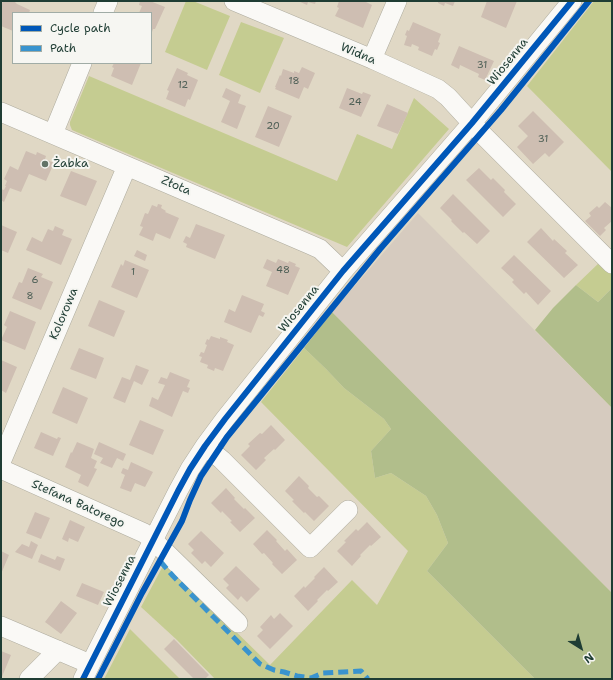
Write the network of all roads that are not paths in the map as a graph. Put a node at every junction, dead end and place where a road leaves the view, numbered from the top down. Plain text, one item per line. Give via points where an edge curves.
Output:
1 (108, 1) edge
2 (234, 1) edge
3 (397, 1) edge
4 (572, 1) edge
5 (255, 5) edge
6 (103, 12) edge
7 (372, 59) junction
8 (82, 64) edge
9 (1, 112) edge
10 (472, 123) junction
11 (53, 134) junction
12 (128, 166) junction
13 (612, 264) edge
14 (344, 272) junction
15 (205, 446) junction
16 (1, 462) edge
17 (1, 470) edge
18 (348, 510) dead end
19 (153, 540) junction
20 (238, 623) dead end
21 (1, 626) edge
22 (58, 650) junction
23 (87, 671) edge
24 (29, 679) edge

1 - 6 street
2 - 5 street, Widna
3 - 7 street
4 - 10 street, Wiosenna
5 - 7 street, Widna
7 - 10 street, Widna via 438,89
8 - 11 street
9 - 11 street, Złota
10 - 13 street, Widna
10 - 14 street, Wiosenna
11 - 12 street, Złota
12 - 14 street, Złota via 320,249
12 - 16 street, Kolorowa
14 - 15 street, Wiosenna
15 - 18 street via 310,548
15 - 19 street, Wiosenna
17 - 19 street, Stefana Batorego via 144,533
19 - 20 street, Stefana Batorego
19 - 23 street, Wiosenna
21 - 22 street
22 - 23 street
22 - 24 street

